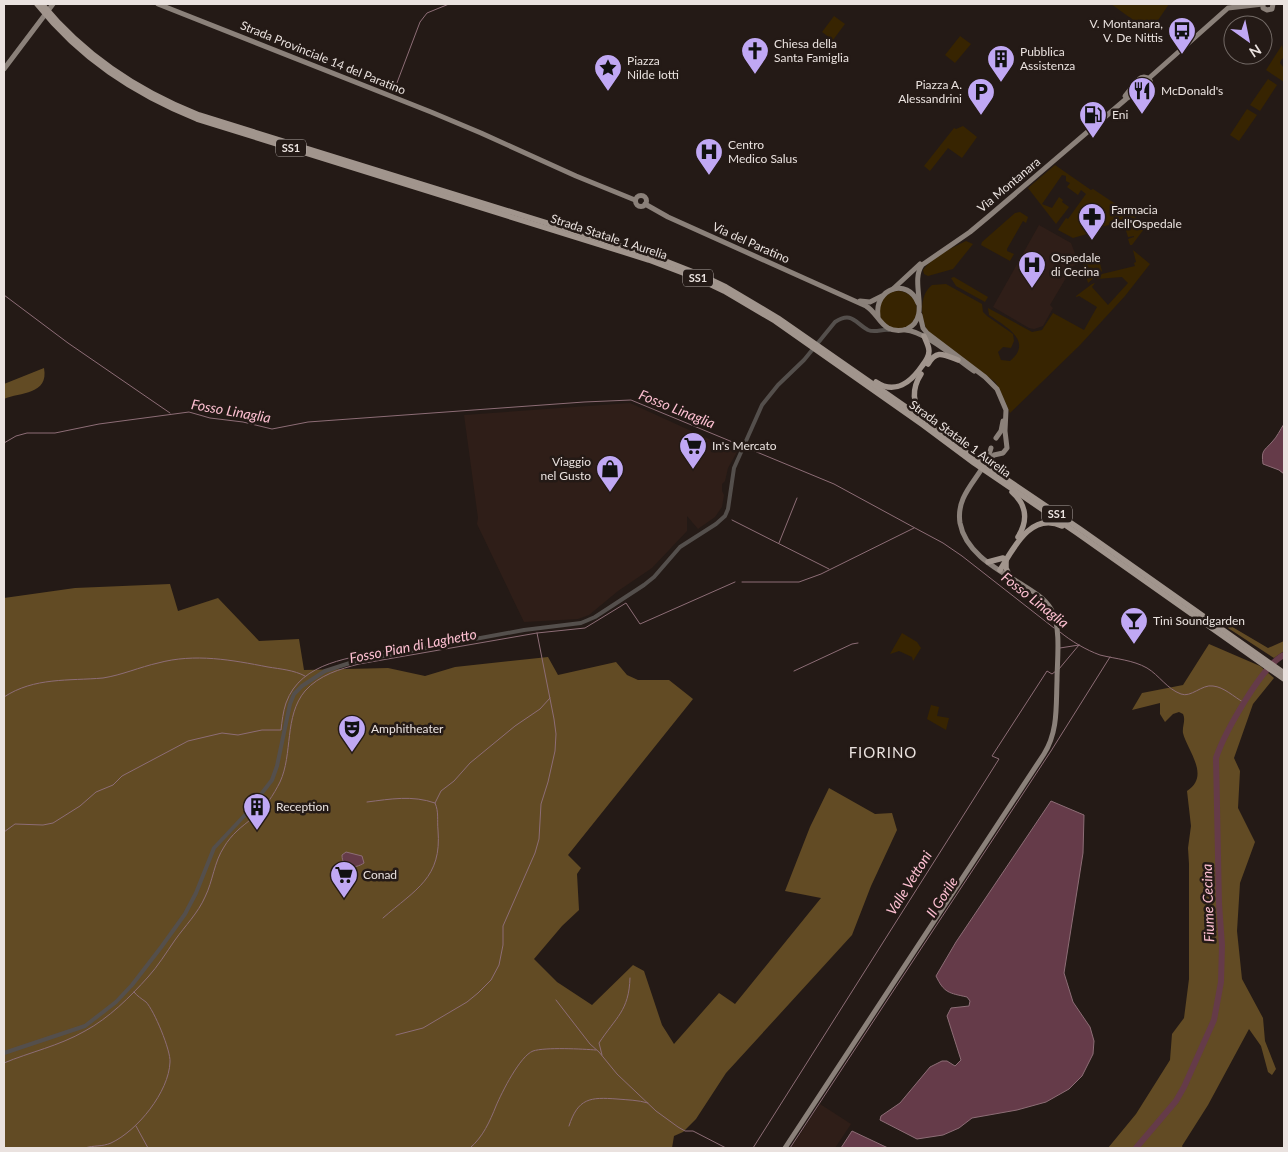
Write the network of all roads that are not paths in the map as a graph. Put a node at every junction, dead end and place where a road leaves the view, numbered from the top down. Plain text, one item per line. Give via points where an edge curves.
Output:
1 (37, 4) edge
2 (42, 4) edge
3 (158, 4) edge
4 (1263, 4) edge
5 (1274, 4) edge
6 (52, 5) edge
7 (4, 69) edge
8 (1148, 79) junction
9 (1137, 81) junction
10 (1140, 90) junction
11 (1098, 123) junction
12 (636, 200) joint
13 (930, 259) junction
14 (893, 289) junction
15 (882, 295) junction
16 (850, 298) junction
17 (919, 306) junction
18 (919, 312) junction
19 (878, 316) junction
20 (881, 322) junction
21 (905, 330) junction
22 (872, 331) junction
23 (896, 331) junction
24 (924, 336) junction
25 (808, 342) junction
26 (818, 350) junction
27 (958, 360) junction
28 (861, 376) junction
29 (926, 421) junction
30 (996, 438) junction
31 (1006, 441) junction
32 (991, 448) junction
33 (997, 454) junction
34 (976, 461) junction
35 (984, 463) junction
36 (988, 470) junction
37 (1009, 486) junction
38 (1077, 533) junction
39 (1005, 559) junction
40 (988, 562) junction
41 (998, 569) junction
42 (1010, 577) junction
43 (1249, 652) junction
44 (1284, 673) edge
45 (1284, 679) edge
46 (4, 1053) edge
47 (785, 1148) edge

1 - 25 highway, Strada Statale 1 Aurelia / SS1 via 80,51 120,80 176,110 672,268 747,303
2 - 25 highway, Strada Statale 1 Aurelia / SS1 via 83,47 114,71 178,106 674,264 750,300
3 - 12 main road, Strada Provinciale 14 del Paratino via 481,133
4 - 5 main road via 1267,10
4 - 8 main road via 1228,8
6 - 7 main road
8 - 9 main road via 1143,77
8 - 10 main road via 1150,88
9 - 10 main road
9 - 11 main road, Via Montanara
10 - 11 main road, Via Montanara
11 - 13 main road, Via Montanara via 976,227
12 - 16 main road, Via del Paratino via 639,206 646,204 668,217
13 - 14 main road, Via Montanara via 917,266
13 - 17 main road via 918,273
14 - 15 main road
14 - 17 main road via 912,293
15 - 16 main road via 866,302
15 - 19 main road via 878,302
16 - 19 main road
17 - 18 main road
18 - 21 main road via 917,320
18 - 31 main road via 927,332 997,389 1006,410
19 - 20 main road
20 - 22 street
20 - 23 main road
21 - 23 main road
21 - 24 main road
22 - 23 street
22 - 46 street via 851,318 835,322 762,405 740,450 733,471 728,509 722,519 685,544 651,580 590,620 356,661 325,671 302,686 290,704 272,780 214,848 185,914 132,985 106,1011 85,1026
24 - 27 main road
24 - 28 highway via 928,355 908,382 886,387
25 - 26 highway, Strada Statale 1 Aurelia / SS1
26 - 28 highway, Strada Statale 1 Aurelia / SS1
26 - 34 highway, Strada Statale 1 Aurelia / SS1
27 - 29 highway via 946,355 935,356 917,381 914,400
27 - 30 main road via 988,382 998,395 1003,421
28 - 29 highway, Strada Statale 1 Aurelia / SS1
29 - 34 highway, Strada Statale 1 Aurelia / SS1
30 - 31 main road
30 - 32 main road
31 - 33 main road via 1006,450
32 - 33 main road
32 - 35 main road
33 - 35 main road
34 - 36 highway, Strada Statale 1 Aurelia / SS1
35 - 40 main road via 964,496 960,517 968,544
36 - 37 highway, Strada Statale 1 Aurelia / SS1
36 - 43 highway, Strada Statale 1 Aurelia / SS1 via 1080,529
37 - 38 highway, Strada Statale 1 Aurelia / SS1
37 - 39 highway via 1023,505 1026,518
38 - 39 highway via 1052,523 1035,526 1024,534
38 - 43 highway, Strada Statale 1 Aurelia / SS1
39 - 40 highway
39 - 41 highway
39 - 42 highway
40 - 41 main road
41 - 42 main road
42 - 47 main road via 1043,599 1057,625 1056,722 1052,738
43 - 44 highway, Strada Statale 1 Aurelia / SS1
43 - 45 highway, Strada Statale 1 Aurelia / SS1

